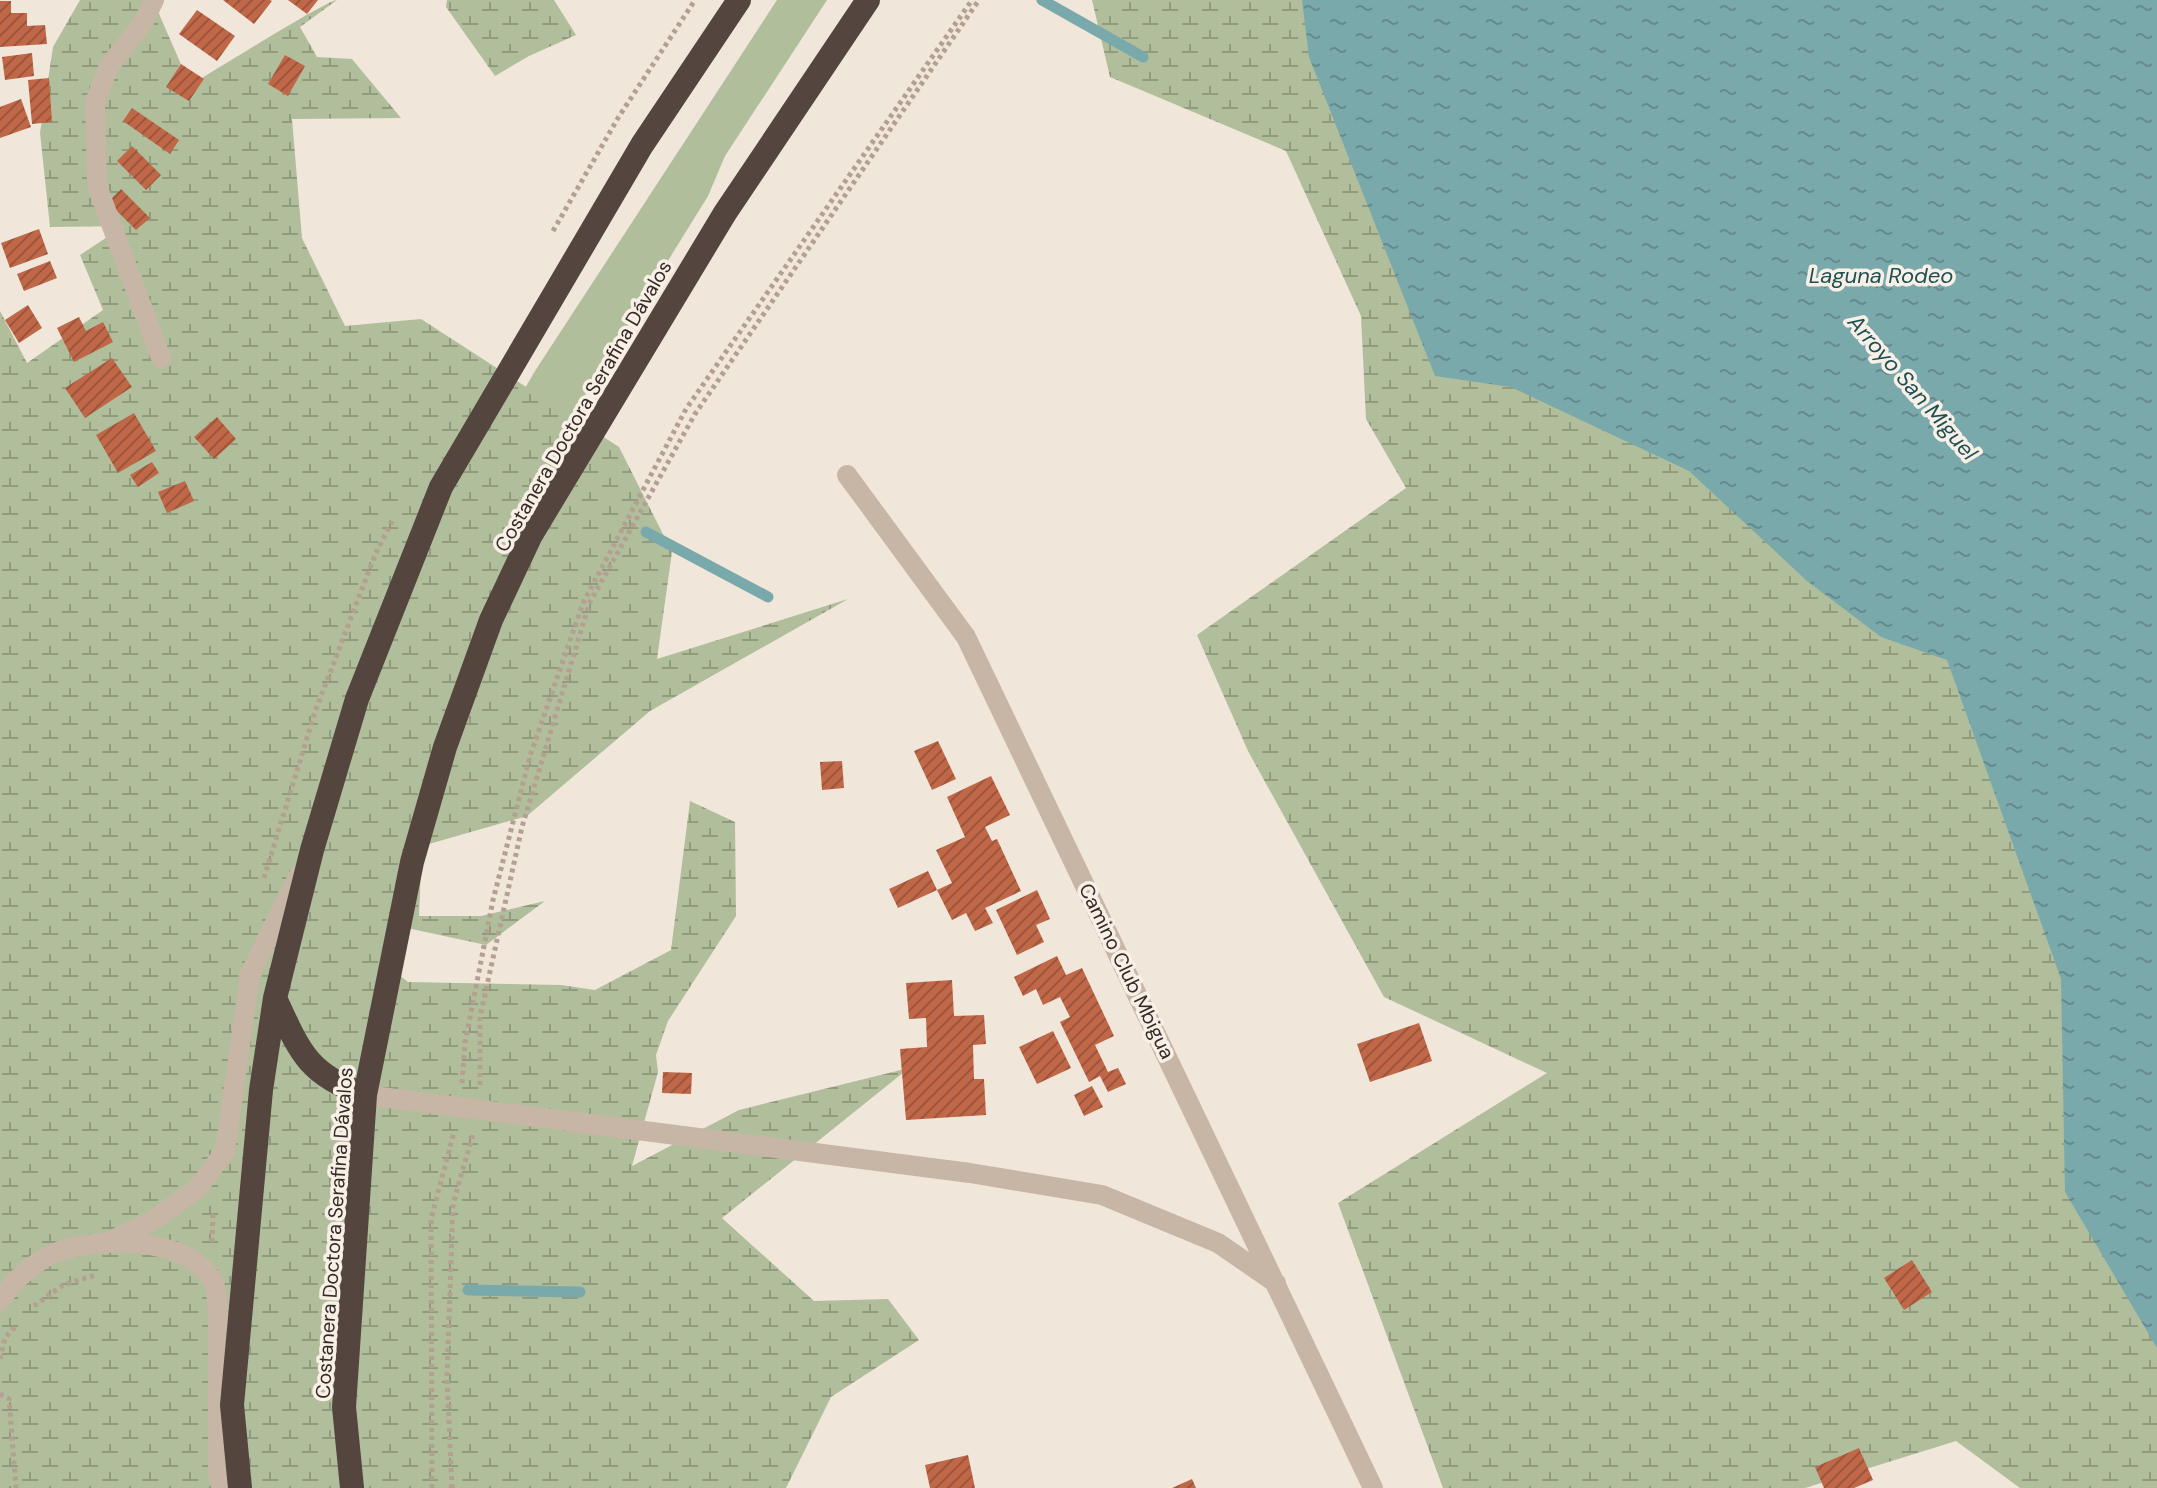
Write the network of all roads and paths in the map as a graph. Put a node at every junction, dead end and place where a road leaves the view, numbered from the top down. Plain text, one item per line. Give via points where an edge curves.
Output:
1 (154, 0) edge
2 (739, 0) edge
3 (868, 0) edge
4 (972, 0) edge
5 (979, 0) edge
6 (161, 358) dead end
7 (847, 475) dead end
8 (312, 850) junction
9 (275, 998) junction
10 (365, 1095) junction
11 (470, 1108) junction
12 (110, 1241) junction
13 (99, 1274) dead end
14 (1276, 1284) junction
15 (0, 1301) edge
16 (0, 1359) edge
17 (0, 1394) edge
18 (16, 1488) edge
19 (223, 1488) edge
20 (240, 1488) edge
21 (352, 1488) edge
22 (432, 1488) edge
23 (452, 1488) edge
24 (1373, 1488) edge

1 - 6 street via 109,66 95,102 96,158 97,186
2 - 8 highway via 642,145 441,487 357,699
3 - 10 highway, Costanera Doctora Serafina Dávalos via 717,227 531,535 491,620 445,747 412,862
4 - 11 path via 686,409 583,603 530,756 493,900 465,1043
5 - 11 path via 695,414 589,604 522,827 480,1017
7 - 14 street, Camino Club Mbigua via 966,637
8 - 9 highway
8 - 12 street via 250,974 225,1151 198,1188 152,1221
9 - 10 highway via 302,1055 334,1084
9 - 20 highway via 261,1090 232,1405
10 - 11 street
10 - 21 highway, Costanera Doctora Serafina Dávalos via 344,1407
11 - 14 street via 1102,1195 1218,1243
11 - 22 path via 431,1219
11 - 23 path via 453,1204 447,1379
12 - 15 street via 45,1257 12,1282
12 - 19 street via 166,1249 198,1265 215,1285 218,1474
13 - 16 path via 63,1285 36,1304 5,1338
14 - 24 street, Camino Club Mbigua
17 - 18 path via 9,1399

